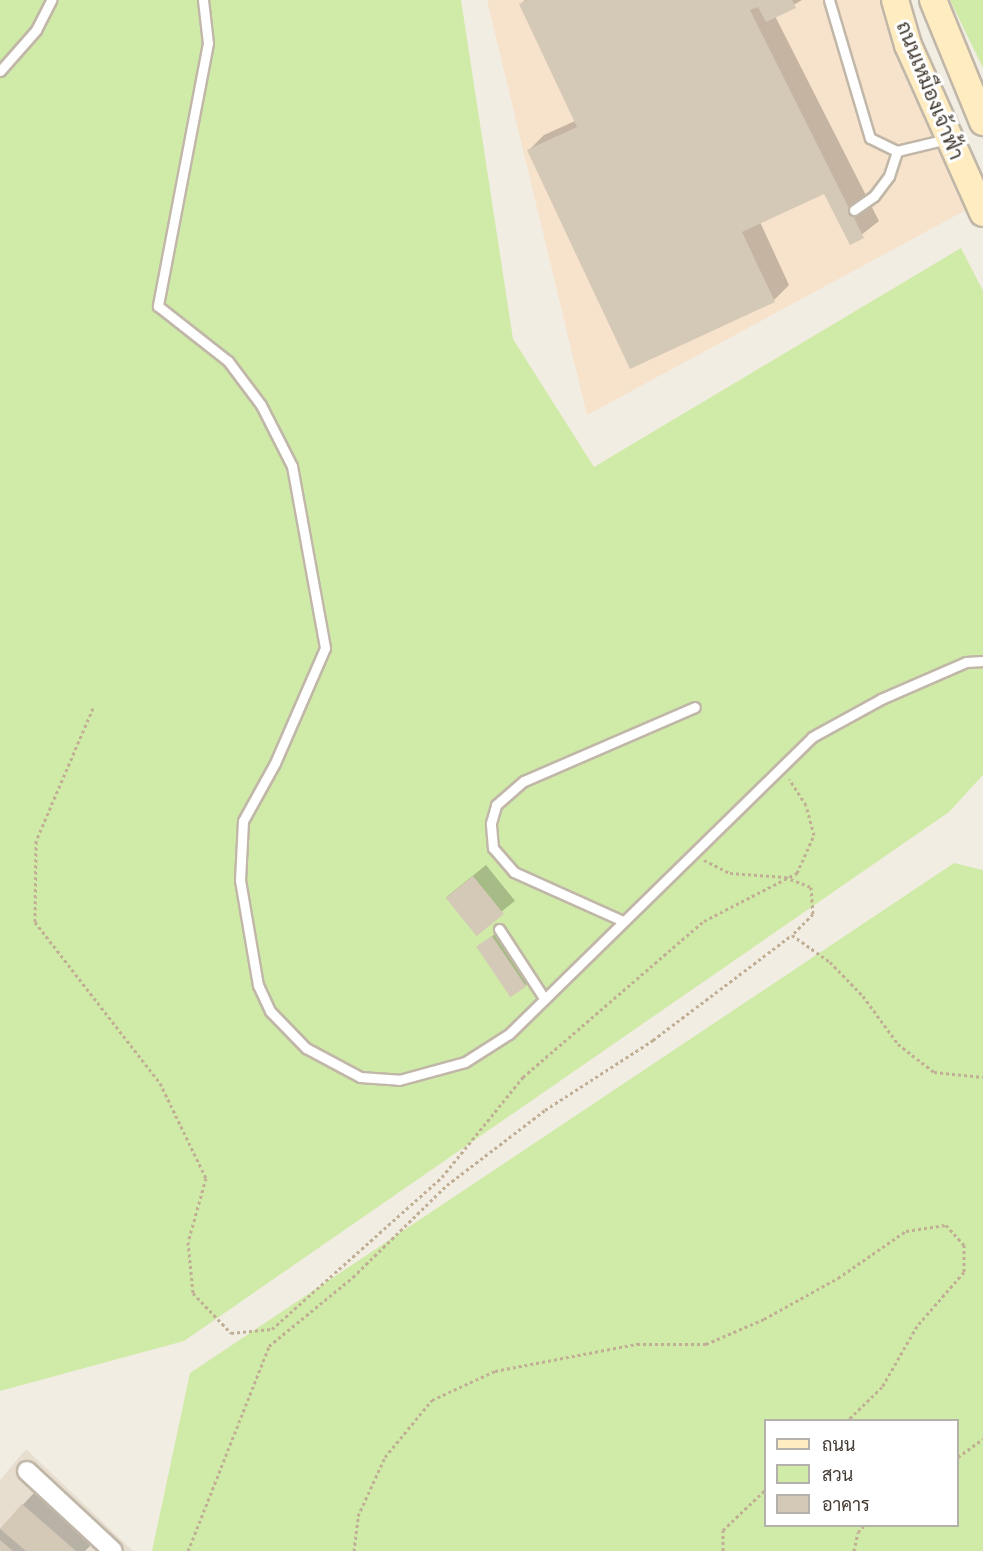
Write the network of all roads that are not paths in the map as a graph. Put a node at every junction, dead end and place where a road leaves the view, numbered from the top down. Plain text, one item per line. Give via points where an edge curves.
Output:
1 (51, 0) edge
2 (203, 0) edge
3 (829, 0) edge
4 (895, 0) edge
5 (933, 0) edge
6 (0, 71) edge
7 (983, 122) edge
8 (949, 138) junction
9 (897, 151) junction
10 (854, 210) dead end
11 (983, 213) edge
12 (983, 661) edge
13 (695, 707) dead end
14 (623, 921) junction
15 (499, 929) dead end
16 (544, 998) junction
17 (27, 1471) dead end
18 (113, 1551) edge

1 - 6 lane via 36,30
2 - 16 lane via 208,43 158,306 228,361 261,405 292,466 325,648 275,763 243,821 240,880 258,985 270,1011 306,1048 360,1077 399,1080 465,1062 509,1034
3 - 9 lane via 870,138
4 - 8 street, ถนนเหมืองเจ้าฟ้า via 908,45
5 - 7 street, ถนนเหมืองเจ้าฟ้า
8 - 9 lane
8 - 11 street, ถนนเหมืองเจ้าฟ้า
9 - 10 lane via 884,183
12 - 14 lane via 966,662 881,699 812,737
13 - 14 lane via 524,781 496,804 491,823 494,848 513,872
14 - 16 lane
15 - 16 lane
17 - 18 street

